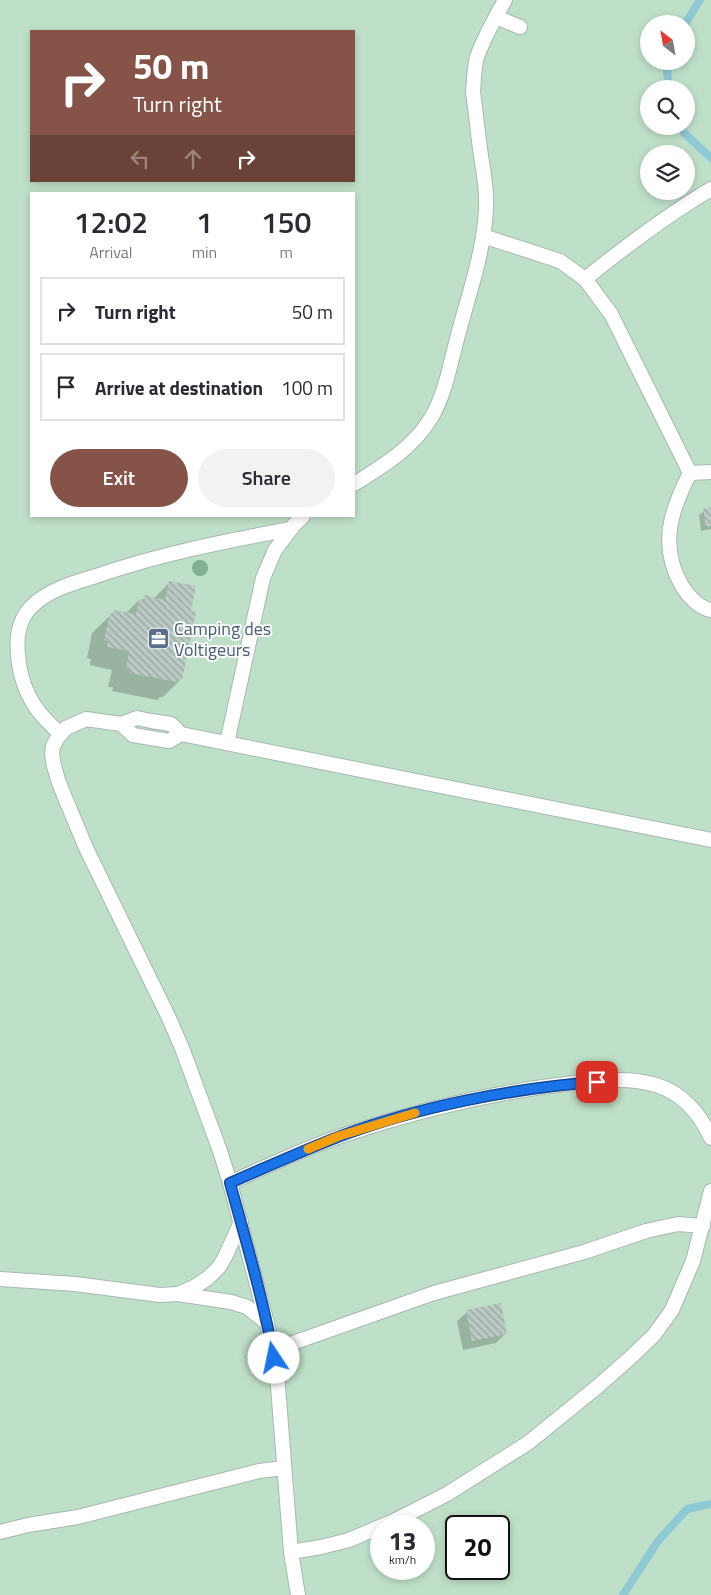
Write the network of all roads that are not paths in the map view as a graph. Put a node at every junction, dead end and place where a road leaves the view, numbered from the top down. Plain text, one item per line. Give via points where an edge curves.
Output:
1 (505, 0) edge
2 (496, 17) junction
3 (520, 27) dead end
4 (711, 189) edge
5 (483, 236) junction
6 (585, 279) junction
7 (711, 472) edge
8 (690, 473) junction
9 (355, 483) edge
10 (302, 517) edge
11 (292, 529) junction
12 (711, 610) edge
13 (61, 734) junction
14 (227, 743) junction
15 (711, 840) edge
16 (711, 1138) edge
17 (230, 1183) junction
18 (711, 1191) edge
19 (241, 1222) junction
20 (703, 1226) junction
21 (0, 1279) edge
22 (178, 1294) junction
23 (268, 1323) junction
24 (273, 1350) junction
25 (284, 1468) junction
26 (0, 1532) edge
27 (291, 1552) junction
28 (298, 1595) edge

1 - 2 lane
2 - 3 lane
2 - 5 lane via 477,57 473,92 484,178
4 - 6 lane via 688,202
5 - 6 lane via 560,262
5 - 9 lane via 446,379 431,418 419,435 392,461
6 - 8 lane via 610,314
7 - 8 lane
8 - 12 lane via 677,498 670,527 669,551 674,572 687,595
10 - 11 lane
11 - 13 lane via 200,546 130,564 62,587 32,606 17,636 21,675 39,714
11 - 14 lane via 271,557 263,578
13 - 14 lane via 66,728 86,719 121,724 136,718 171,724 181,734
13 - 17 lane via 52,754 59,784 86,848 182,1048
14 - 15 lane
16 - 17 lane via 696,1113 671,1092 655,1085 612,1080 498,1094 394,1119 339,1136
17 - 19 lane
18 - 20 lane
19 - 22 lane via 219,1267 208,1278
19 - 23 lane
20 - 24 lane via 678,1224 646,1231 584,1252 434,1293
20 - 27 lane via 694,1261 680,1294 654,1335 528,1443 447,1494 396,1520 348,1540
21 - 22 lane via 160,1295
22 - 23 lane via 247,1307
23 - 24 lane
24 - 25 lane
25 - 26 lane via 260,1471 78,1517
25 - 27 lane
27 - 28 lane

